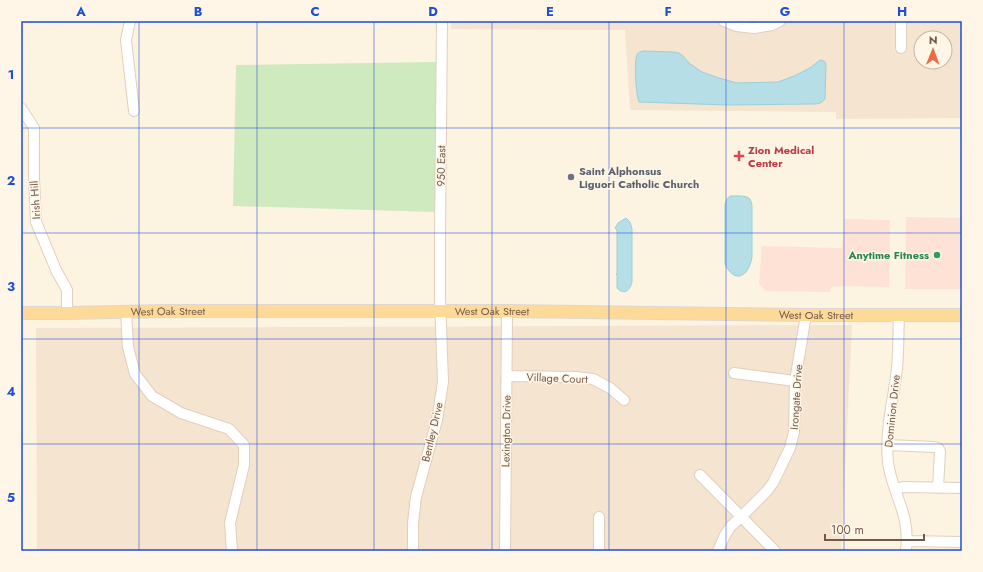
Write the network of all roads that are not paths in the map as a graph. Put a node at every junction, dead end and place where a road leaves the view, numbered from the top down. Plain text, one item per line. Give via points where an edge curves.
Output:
1 (130, 21) edge
2 (442, 21) edge
3 (724, 21) edge
4 (780, 21) edge
5 (901, 21) edge
6 (901, 48) dead end
7 (21, 108) edge
8 (134, 111) dead end
9 (126, 311) junction
10 (507, 311) junction
11 (441, 312) junction
12 (21, 313) edge
13 (67, 313) junction
14 (806, 315) junction
15 (899, 315) junction
16 (962, 315) edge
17 (734, 373) dead end
18 (507, 376) junction
19 (795, 380) junction
20 (624, 400) dead end
21 (887, 445) junction
22 (700, 475) dead end
23 (938, 488) junction
24 (962, 488) edge
25 (895, 489) junction
26 (599, 517) dead end
27 (741, 517) junction
28 (962, 542) edge
29 (907, 546) edge
30 (232, 551) edge
31 (413, 551) edge
32 (505, 551) edge
33 (599, 551) edge
34 (718, 551) edge
35 (775, 551) edge

1 - 8 street via 126,40
2 - 11 street, 950 East
3 - 4 street via 736,26 754,28
5 - 6 street
7 - 13 street, Irish Hill via 34,128 36,222 67,290
9 - 11 main road, West Oak Street
9 - 13 main road, West Oak Street
9 - 30 street via 128,347 135,374 152,396 181,413 229,429 244,445 244,465 230,523
10 - 11 main road, West Oak Street
10 - 14 main road, West Oak Street
10 - 18 street, Lexington Drive
11 - 31 street, Bentley Drive via 443,382 437,420 416,497
12 - 13 main road, West Oak Street
14 - 15 main road, West Oak Street
14 - 19 street, Irongate Drive
15 - 16 main road, West Oak Street
15 - 21 street, Dominion Drive via 896,375
17 - 19 street
18 - 20 street, Village Court via 592,379 610,388
18 - 32 street, Lexington Drive
19 - 27 street, Irongate Drive via 794,432 790,448 773,483
21 - 23 street via 938,448
21 - 25 street, Dominion Drive via 890,475
22 - 27 street
23 - 24 street
23 - 25 street
25 - 29 street, Dominion Drive via 905,520
26 - 33 street
27 - 34 street, Irongate Drive via 731,526
27 - 35 street
28 - 29 street

